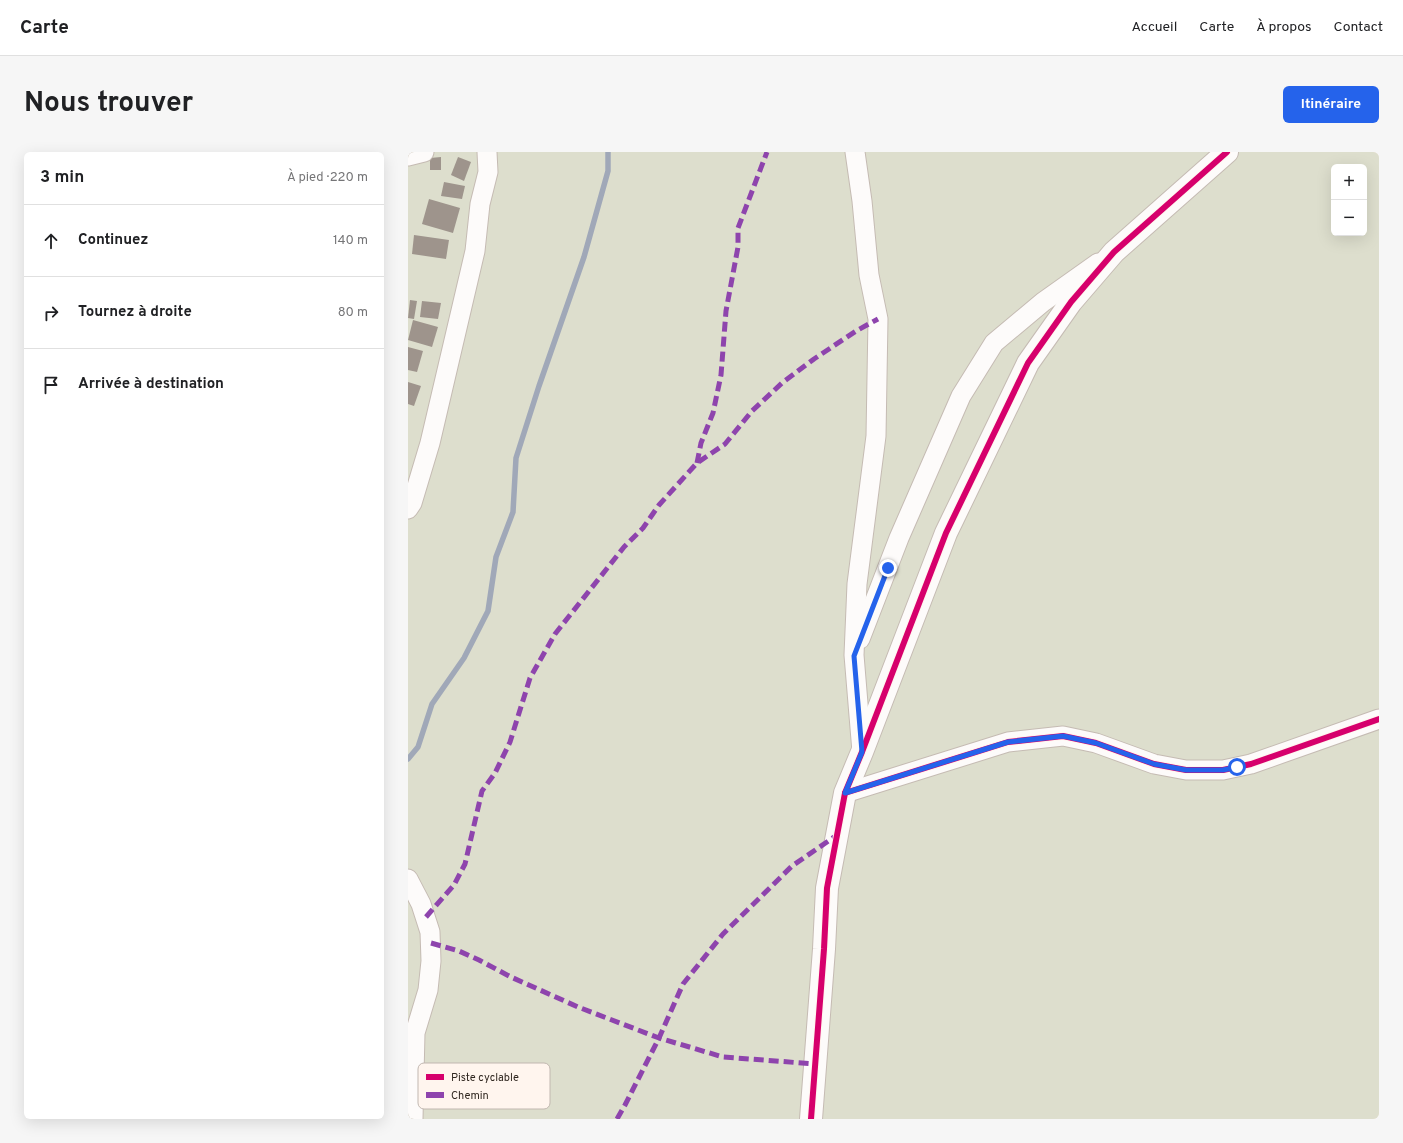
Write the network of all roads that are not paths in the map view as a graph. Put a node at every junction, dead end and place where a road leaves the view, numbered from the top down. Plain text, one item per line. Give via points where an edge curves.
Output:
1 (424, 152) edge
2 (487, 152) edge
3 (855, 152) edge
4 (1227, 152) edge
5 (408, 156) edge
6 (1114, 252) junction
7 (408, 509) edge
8 (854, 656) junction
9 (1379, 719) edge
10 (862, 752) junction
11 (845, 793) junction
12 (408, 879) edge
13 (412, 1034) edge
14 (413, 1119) edge
15 (811, 1119) edge

1 - 5 street
2 - 7 street via 488,172 480,204 475,251 430,443
3 - 8 street via 869,275 878,319 876,436 857,584
4 - 6 street
6 - 8 street via 1043,302 994,343 961,396 899,538
6 - 10 street via 1071,302 1028,363 946,533
8 - 10 street
9 - 11 street via 1251,764 1223,770 1186,770 1154,764 1096,743 1063,736 1008,742
10 - 11 street
11 - 15 street via 827,888
12 - 13 street via 421,904 430,932 431,961 428,990
13 - 14 street

